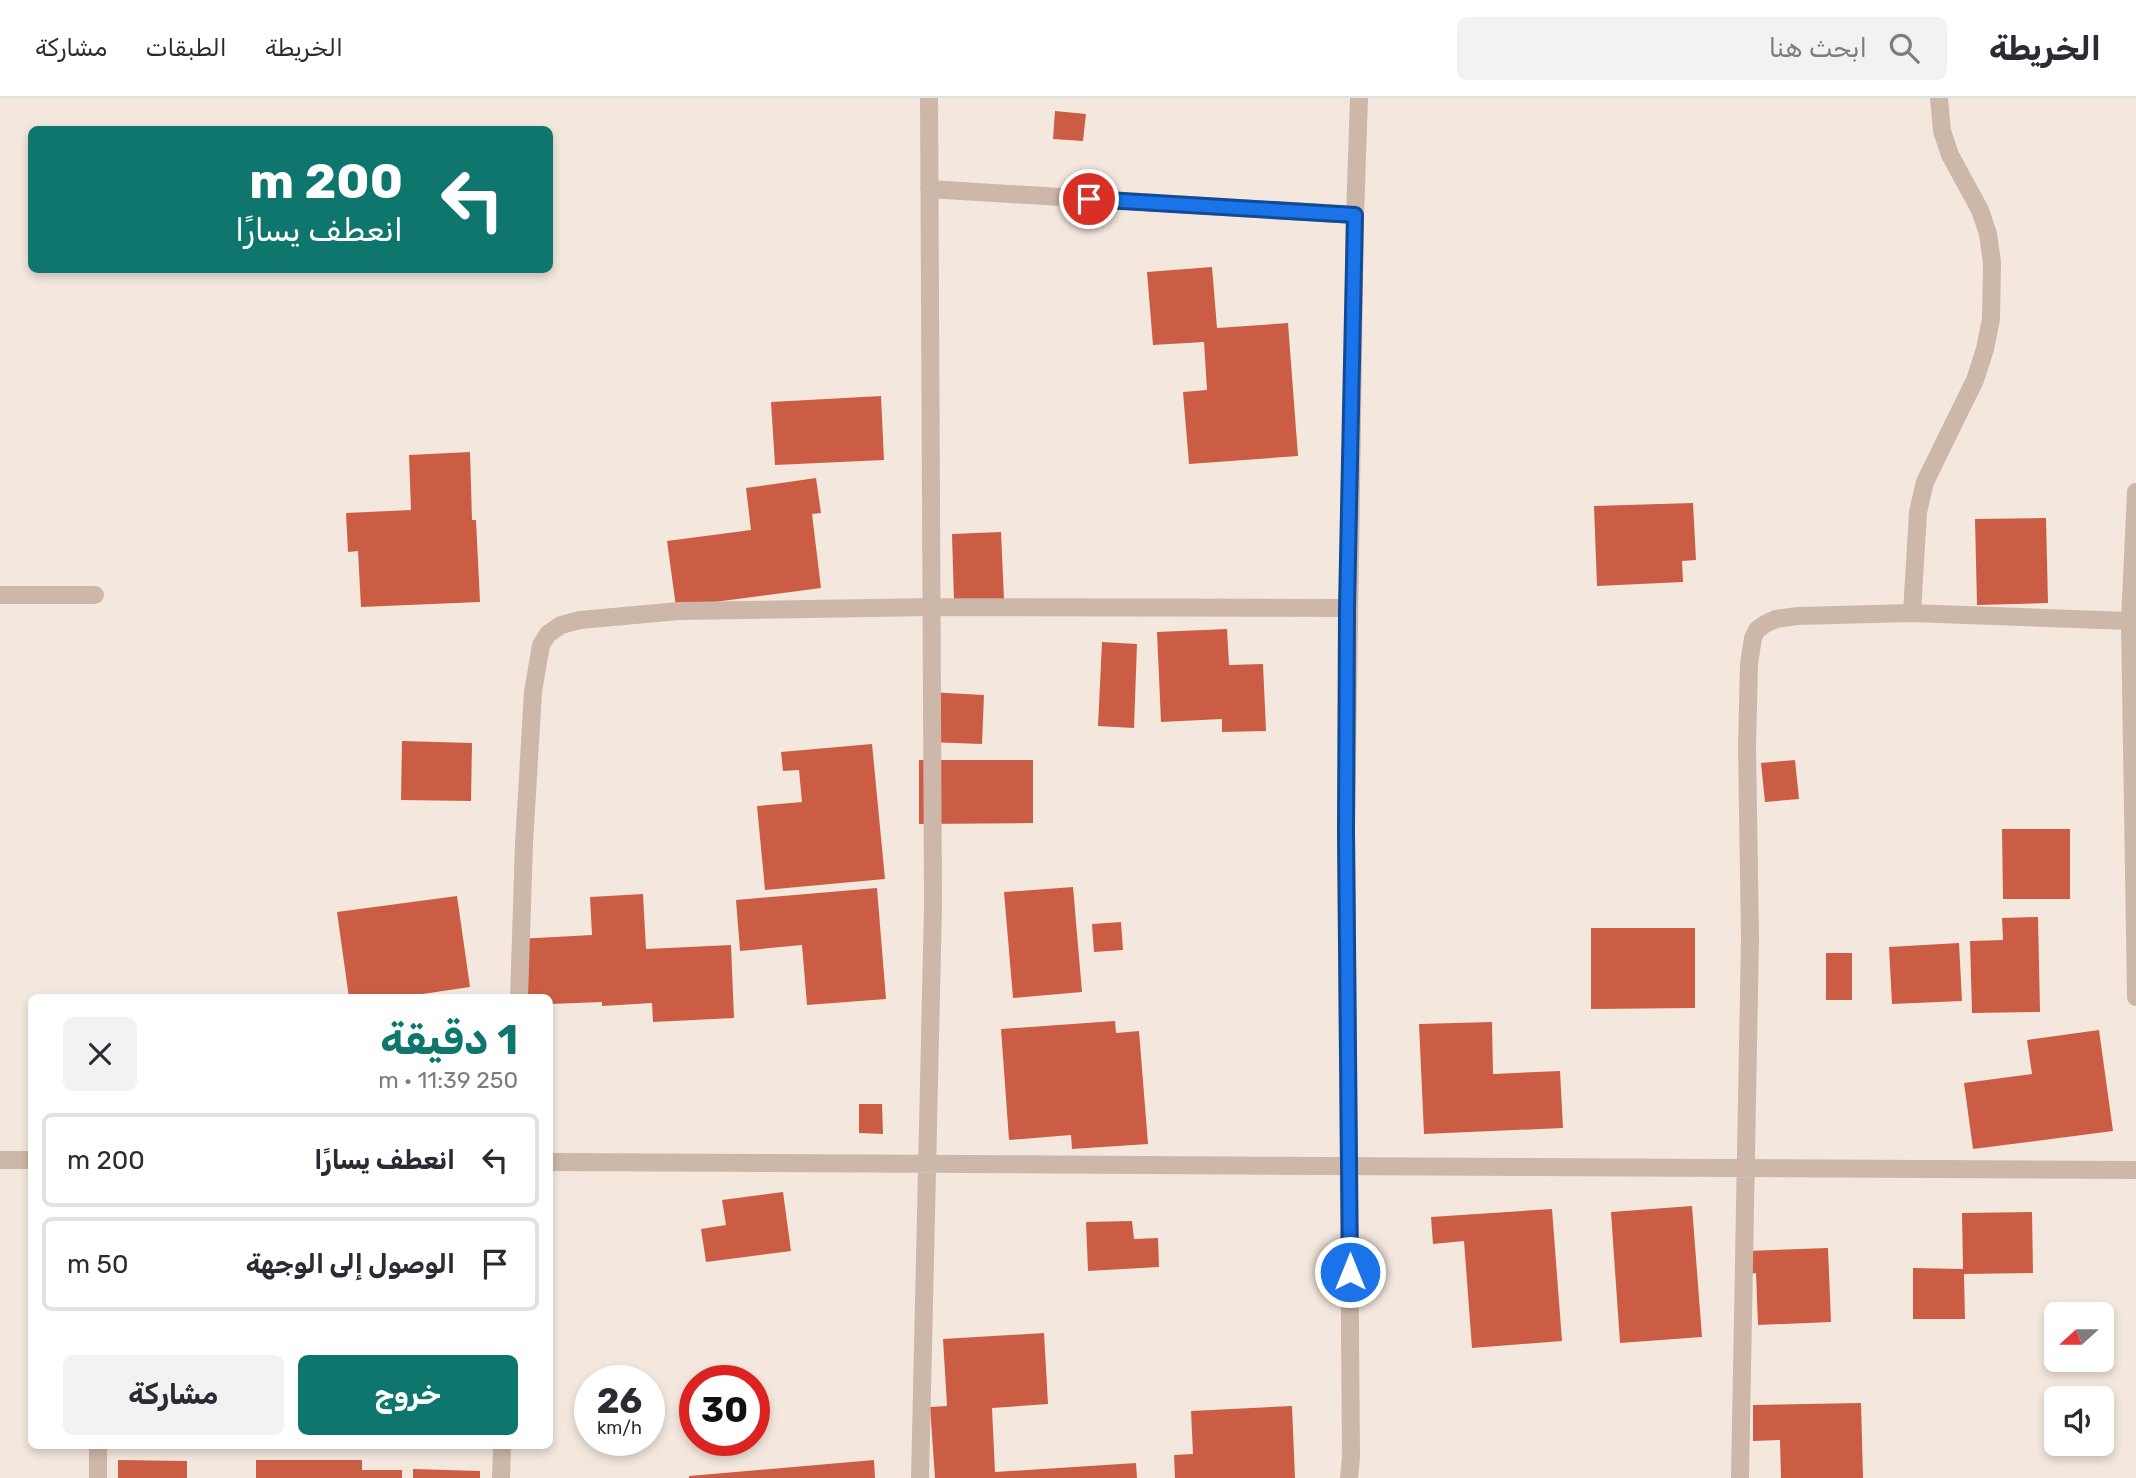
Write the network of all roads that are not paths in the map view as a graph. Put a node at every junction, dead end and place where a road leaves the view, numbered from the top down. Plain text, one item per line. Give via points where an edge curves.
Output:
1 (929, 98) edge
2 (1359, 98) edge
3 (1939, 98) edge
4 (929, 189) junction
5 (1355, 215) junction
6 (2136, 492) edge
7 (0, 595) edge
8 (94, 595) dead end
9 (933, 607) junction
10 (1347, 608) junction
11 (1912, 613) junction
12 (2130, 621) junction
13 (519, 994) edge
14 (2136, 997) edge
15 (0, 1160) edge
16 (28, 1160) edge
17 (553, 1162) edge
18 (927, 1163) junction
19 (1349, 1166) junction
20 (1745, 1167) junction
21 (2136, 1170) edge
22 (98, 1449) edge
23 (502, 1449) edge
24 (98, 1478) edge
25 (501, 1478) edge
26 (920, 1478) edge
27 (1349, 1478) edge
28 (1740, 1478) edge

1 - 4 street
2 - 5 street
3 - 11 street via 1950,155 1980,209 1988,234 1991,319 1975,380 1925,482 1918,512
4 - 5 street
4 - 9 street
5 - 10 street
6 - 12 street
7 - 8 street
9 - 10 street
9 - 13 street via 679,611 580,620 548,634 541,645 533,692
9 - 18 street
10 - 19 street
11 - 12 street
11 - 20 street via 1776,619 1757,630 1753,638 1747,733
12 - 14 street
15 - 16 street
17 - 18 street
18 - 19 street
18 - 26 street
19 - 20 street
19 - 27 street
20 - 21 street
20 - 28 street
22 - 24 street
23 - 25 street

